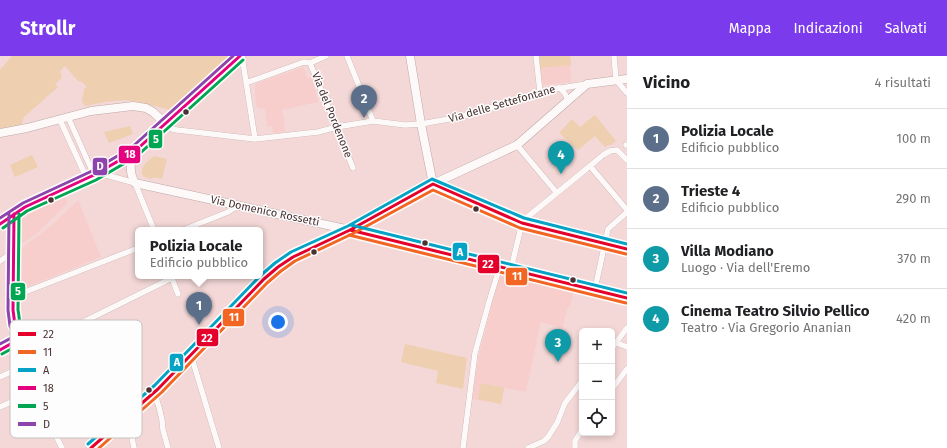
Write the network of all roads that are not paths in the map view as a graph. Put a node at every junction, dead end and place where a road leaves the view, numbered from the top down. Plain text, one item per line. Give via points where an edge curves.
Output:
1 (241, 56) edge
2 (326, 56) edge
3 (347, 56) edge
4 (410, 56) edge
5 (536, 56) edge
6 (614, 56) edge
7 (310, 63) junction
8 (627, 79) edge
9 (616, 80) junction
10 (246, 83) junction
11 (587, 84) junction
12 (559, 88) junction
13 (540, 92) junction
14 (627, 93) edge
15 (567, 101) junction
16 (68, 117) junction
17 (60, 120) junction
18 (373, 121) junction
19 (166, 124) junction
20 (421, 124) junction
21 (337, 127) junction
22 (0, 133) edge
23 (255, 139) junction
24 (517, 145) junction
25 (134, 152) junction
26 (627, 160) edge
27 (590, 166) junction
28 (353, 168) dead end
29 (96, 174) junction
30 (87, 179) junction
31 (135, 183) junction
32 (433, 184) junction
33 (557, 193) junction
34 (238, 206) junction
35 (627, 211) edge
36 (14, 214) junction
37 (372, 218) junction
38 (522, 223) junction
39 (0, 224) edge
40 (153, 227) edge
41 (190, 227) edge
42 (350, 230) junction
43 (375, 236) junction
44 (605, 244) junction
45 (135, 249) edge
46 (627, 249) edge
47 (13, 252) junction
48 (0, 261) edge
49 (500, 266) junction
50 (511, 269) junction
51 (168, 279) edge
52 (173, 279) edge
53 (595, 289) junction
54 (178, 294) dead end
55 (13, 296) junction
56 (627, 298) edge
57 (14, 320) edge
58 (87, 320) edge
59 (627, 328) edge
60 (617, 343) joint
61 (10, 344) edge
62 (627, 347) edge
63 (0, 350) edge
64 (191, 354) junction
65 (627, 369) edge
66 (10, 372) edge
67 (0, 377) edge
68 (579, 385) edge
69 (615, 385) edge
70 (154, 392) junction
71 (10, 402) edge
72 (142, 403) edge
73 (0, 407) edge
74 (579, 435) edge
75 (57, 438) edge
76 (102, 438) edge
77 (132, 438) edge
78 (537, 446) edge
79 (62, 448) edge
80 (91, 448) edge
81 (134, 448) edge
82 (168, 448) edge
83 (219, 448) edge
84 (463, 448) edge
85 (528, 448) edge
86 (575, 448) edge

1 - 10 street
1 - 19 main road
2 - 7 street
3 - 18 street
4 - 20 main road
5 - 13 street
6 - 9 street
7 - 10 street via 304,62
7 - 21 street, Via del Pordenone
8 - 9 main road, Via delle Settefontane
9 - 11 main road, Via delle Settefontane
9 - 14 street
10 - 23 street
11 - 12 street, Via delle Settefontane
11 - 15 main road
12 - 13 street, Via delle Settefontane
12 - 15 street via 565,92
13 - 20 street, Via delle Settefontane via 460,117
15 - 24 main road
16 - 17 main road
16 - 19 main road via 91,111 133,106 146,108
16 - 29 street
17 - 22 main road
17 - 30 street
18 - 20 street, Via delle Settefontane
18 - 21 street, Via delle Settefontane
19 - 23 street, Via delle Settefontane via 177,130
19 - 25 main road
20 - 32 main road
21 - 23 street, Via delle Settefontane via 318,132
21 - 28 street, Via del Pordenone
24 - 32 main road
24 - 33 street
25 - 29 street
25 - 31 main road via 130,168
26 - 27 street via 614,150 607,152
27 - 33 street
27 - 35 street
29 - 30 street
29 - 31 street
30 - 36 street
31 - 34 main road, Via Domenico Rossetti
31 - 40 street
32 - 37 main road
32 - 38 main road
33 - 38 street
34 - 41 street
34 - 42 main road, Via Domenico Rossetti
35 - 44 street via 608,229
36 - 39 street
36 - 47 street
37 - 42 main road
37 - 43 main road via 369,226
38 - 44 main road
38 - 50 street
42 - 43 main road, Via Domenico Rossetti
42 - 64 main road via 278,266
43 - 49 main road, Via Domenico Rossetti
44 - 46 main road
44 - 53 street
45 - 55 street
47 - 48 street
47 - 55 street
49 - 50 main road, Via Domenico Rossetti
49 - 84 street via 475,353
50 - 53 main road, Via Domenico Rossetti
51 - 58 street
52 - 54 street
53 - 56 main road, Via Domenico Rossetti
55 - 57 street
59 - 60 street
60 - 62 street
61 - 63 street
64 - 70 main road
64 - 83 street
65 - 69 street
66 - 67 street
68 - 78 street via 565,403 548,437
70 - 72 main road
70 - 82 street
71 - 73 street
74 - 86 street via 575,441
75 - 79 street
76 - 80 main road
77 - 81 street
78 - 85 street

